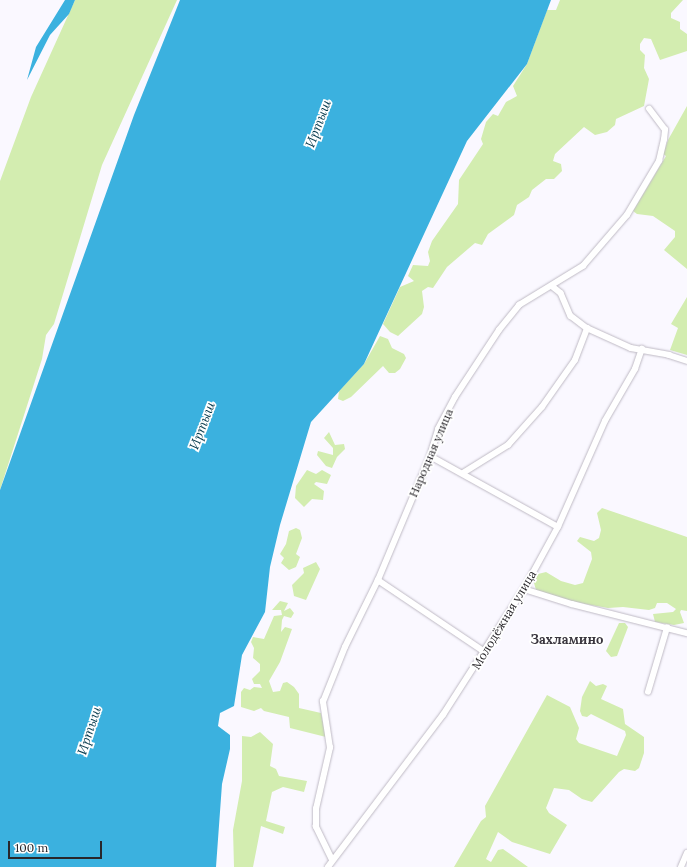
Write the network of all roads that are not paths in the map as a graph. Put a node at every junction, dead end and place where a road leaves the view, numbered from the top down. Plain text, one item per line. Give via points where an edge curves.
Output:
1 (649, 109) dead end
2 (552, 286) junction
3 (587, 328) junction
4 (642, 349) junction
5 (687, 361) edge
6 (430, 456) junction
7 (463, 473) junction
8 (558, 527) junction
9 (378, 580) junction
10 (524, 589) junction
11 (667, 628) junction
12 (687, 633) edge
13 (485, 652) junction
14 (648, 692) dead end
15 (687, 853) edge
16 (332, 860) junction
17 (328, 867) edge
18 (681, 867) edge

1 - 2 street, Народная улица via 665,130 658,161 627,215 583,266
2 - 3 street via 561,293 571,316
2 - 6 street, Народная улица via 519,305 499,330 455,397 438,429
3 - 4 street via 631,348
3 - 7 street via 575,360 542,407 508,445
4 - 5 street
4 - 8 street, Молодёжная улица via 635,369 605,421
6 - 7 street
6 - 9 street, Народная улица
7 - 8 street
8 - 10 street, Молодёжная улица
9 - 13 street
9 - 16 street, Народная улица via 345,647 323,702 330,748 316,809 316,827
10 - 11 street
10 - 13 street, Молодёжная улица
11 - 12 street
11 - 14 street
13 - 16 street, Молодёжная улица via 443,714
15 - 18 street
16 - 17 street, Молодёжная улица

